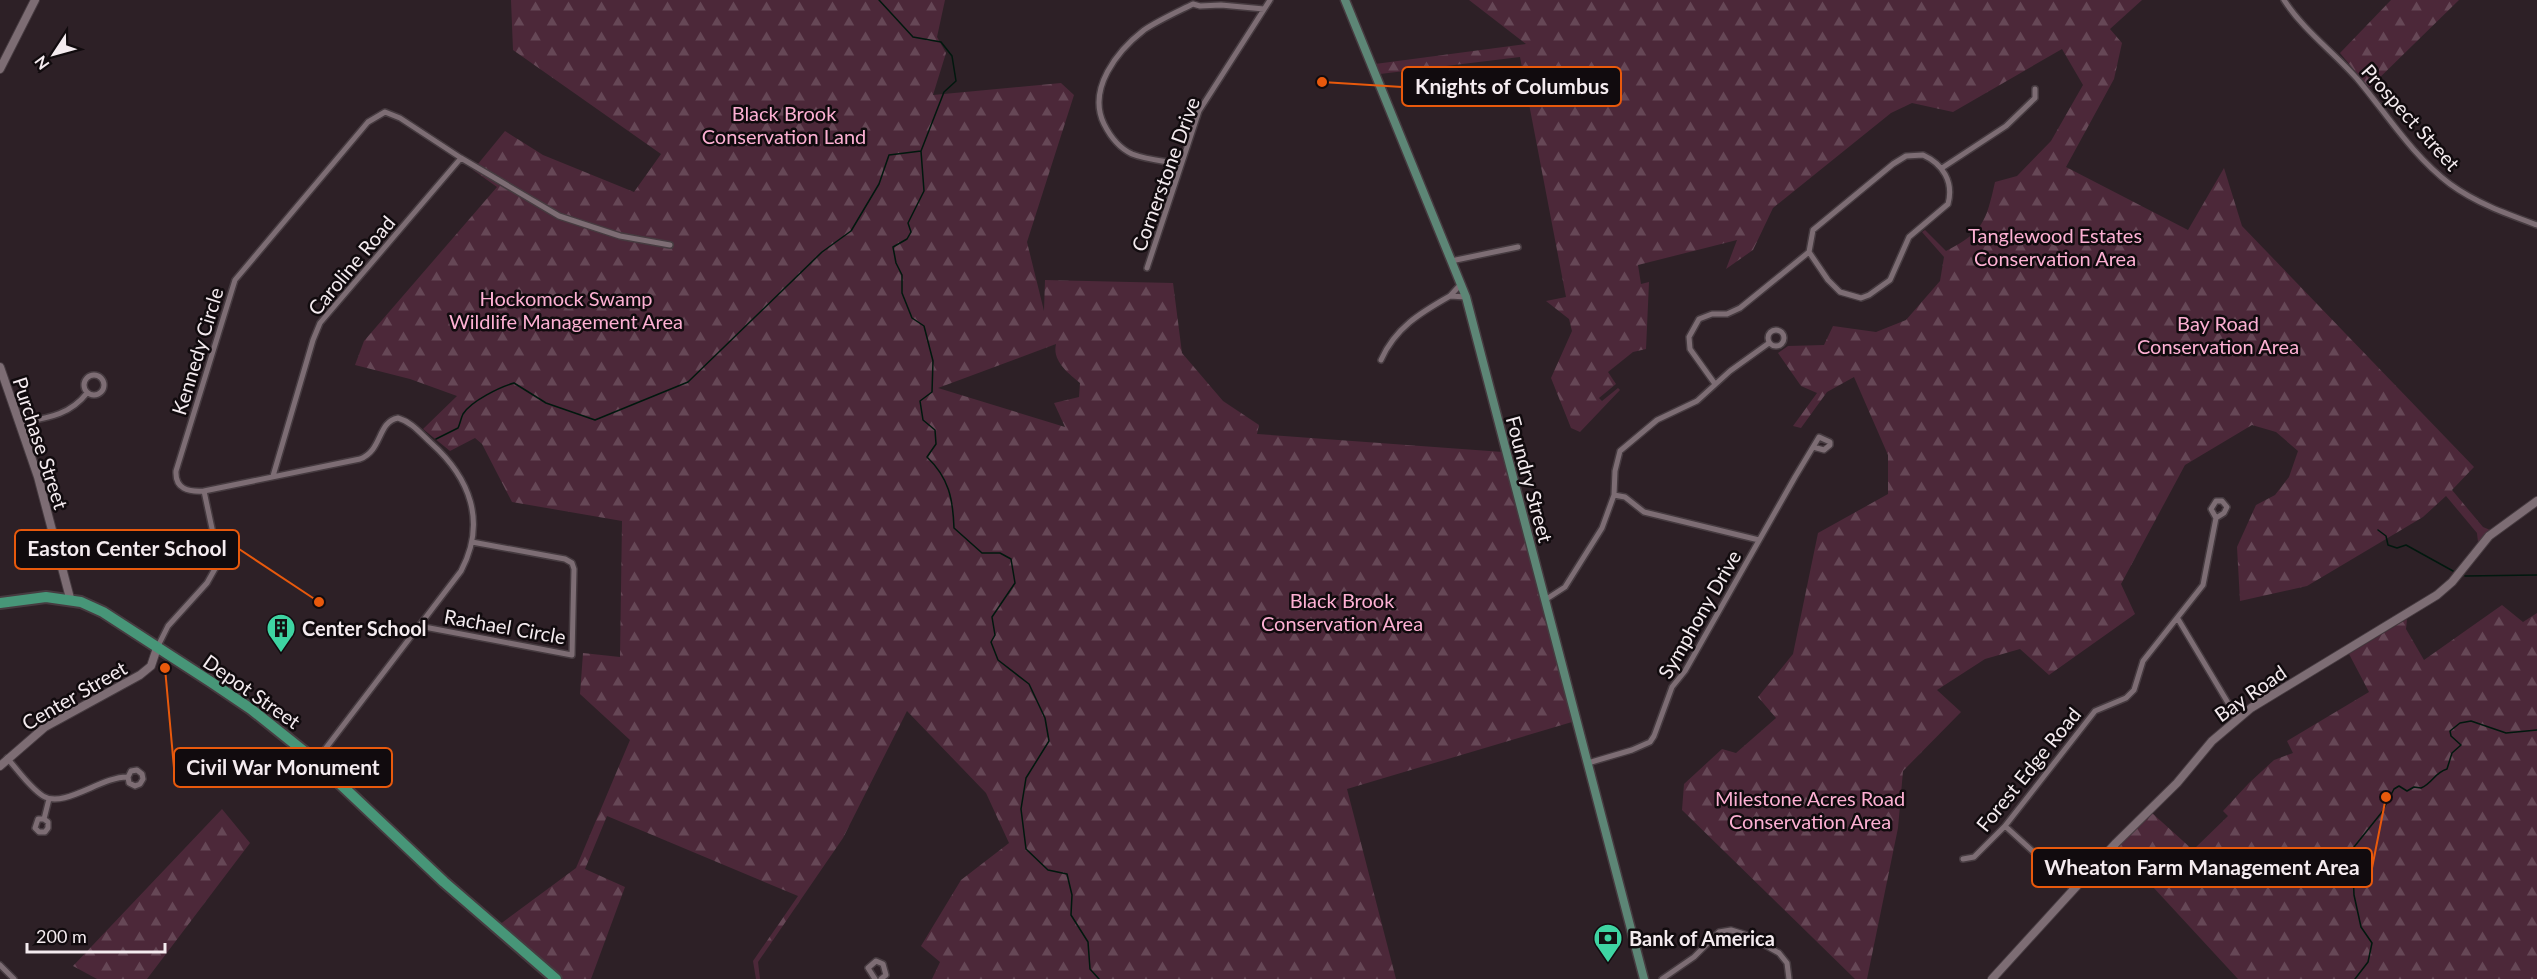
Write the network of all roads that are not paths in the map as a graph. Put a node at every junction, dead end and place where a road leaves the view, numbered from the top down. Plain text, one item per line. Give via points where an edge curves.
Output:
1 (35, 0) edge
2 (1200, 0) edge
3 (1270, 0) edge
4 (1345, 0) edge
5 (2284, 0) edge
6 (1238, 3) edge
7 (1193, 4) junction
8 (1264, 9) junction
9 (0, 69) edge
10 (2036, 89) dead end
11 (461, 158) junction
12 (1181, 164) junction
13 (1942, 168) junction
14 (2537, 225) edge
15 (670, 245) dead end
16 (1518, 248) dead end
17 (1809, 252) junction
18 (1451, 261) junction
19 (1147, 268) dead end
20 (1461, 284) junction
21 (1450, 296) junction
22 (1466, 297) junction
23 (1769, 343) dead end
24 (1381, 360) dead end
25 (0, 367) edge
26 (1714, 384) junction
27 (87, 393) dead end
28 (19, 423) junction
29 (1813, 447) dead end
30 (273, 476) junction
31 (204, 491) junction
32 (1614, 495) junction
33 (2537, 501) edge
34 (2216, 518) dead end
35 (1759, 540) junction
36 (472, 542) junction
37 (70, 598) junction
38 (1545, 600) junction
39 (0, 601) edge
40 (2178, 619) junction
41 (419, 626) junction
42 (157, 648) junction
43 (2237, 718) junction
44 (7, 758) junction
45 (316, 760) junction
46 (1588, 763) junction
47 (0, 766) edge
48 (128, 777) dead end
49 (49, 799) junction
50 (44, 819) dead end
51 (2006, 826) junction
52 (1963, 859) dead end
53 (2074, 890) junction
54 (0, 965) edge
55 (14, 979) edge
56 (556, 979) edge
57 (875, 979) edge
58 (881, 979) edge
59 (1644, 979) edge
60 (1662, 979) edge
61 (1789, 979) edge
62 (1992, 979) edge

1 - 9 main road
2 - 7 street
3 - 8 street, Cornerstone Drive
4 - 18 main road, Foundry Street
5 - 14 street, Prospect Street via 2446,181 2492,208
6 - 7 street
6 - 8 street
7 - 12 street via 1145,30 1124,50 1104,78 1099,100 1104,125 1124,150
8 - 12 street, Cornerstone Drive via 1202,106
10 - 13 street via 2035,98 2006,126
11 - 15 street, Kennedy Circle via 559,216 620,236
11 - 30 street, Caroline Road via 318,327
11 - 31 street, Kennedy Circle via 392,113 379,114 368,122 238,276 176,471 182,489
12 - 19 street, Cornerstone Drive
13 - 17 street via 1923,154 1906,156 1815,226
13 - 17 street via 1950,184 1948,204 1909,237 1890,280 1869,295 1861,298 1840,292
16 - 18 street
17 - 26 street via 1740,308 1727,314 1707,315 1692,328 1690,349
18 - 20 main road, Foundry Street
20 - 21 street
20 - 22 main road, Foundry Street
21 - 22 street
21 - 24 street via 1400,330
22 - 38 main road, Foundry Street
23 - 26 street
25 - 28 main road, Purchase Street
26 - 32 street via 1697,401 1657,420 1620,451
27 - 28 street via 69,411
28 - 37 main road, Purchase Street via 38,477
29 - 35 street, Symphony Drive
30 - 31 street, Kennedy Circle
30 - 36 street, Kennedy Circle via 364,458 393,419 400,419 442,453 459,474 471,504
31 - 42 street via 217,552 216,567 207,583 168,626
32 - 35 street via 1625,497 1644,512
32 - 38 street via 1602,528 1565,587
33 - 43 main road, Bay Road via 2489,536 2442,592
34 - 40 street, Forest Edge Road via 2203,585
35 - 46 street, Symphony Drive via 1685,671 1672,687 1654,736 1642,747
36 - 41 street via 457,578
36 - 41 street, Rachael Circle via 572,563 572,655
37 - 39 highway, Depot Street
37 - 42 highway, Depot Street via 103,612
38 - 46 main road, Foundry Street
40 - 43 street
40 - 51 street, Forest Edge Road via 2143,661 2134,690 2126,698 2095,711
41 - 45 street
42 - 44 main road, Center Street via 151,666 140,675 45,727
42 - 45 highway, Depot Street via 251,709
43 - 53 main road, Bay Road
44 - 47 main road, Center Street
44 - 49 street
45 - 56 highway, Depot Street via 444,882
46 - 59 main road, Foundry Street
48 - 49 street via 112,778 61,799
49 - 50 street
51 - 52 street, Forest Edge Road via 1974,857
51 - 53 street
53 - 62 main road, Bay Road
54 - 55 street
57 - 58 street via 868,968 876,961 885,968 886,975
60 - 61 street via 1694,957 1719,932 1731,930 1779,953 1787,963

